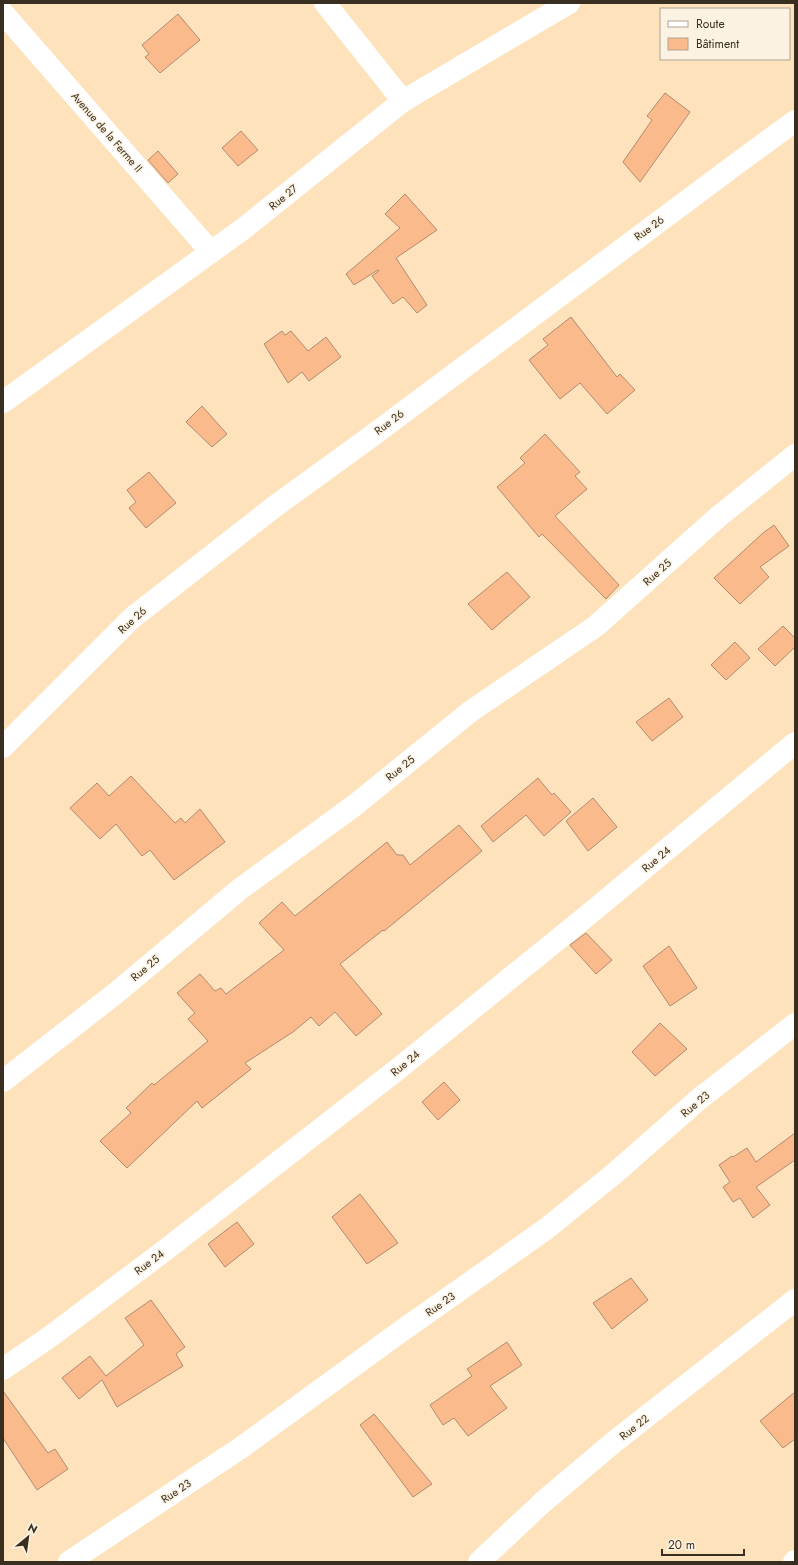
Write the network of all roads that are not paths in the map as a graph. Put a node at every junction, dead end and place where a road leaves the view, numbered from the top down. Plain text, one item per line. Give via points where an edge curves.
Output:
1 (325, 3) edge
2 (569, 3) edge
3 (3, 13) edge
4 (403, 101) junction
5 (795, 122) edge
6 (211, 252) junction
7 (3, 402) edge
8 (795, 455) edge
9 (795, 743) edge
10 (3, 747) edge
11 (795, 1024) edge
12 (3, 1081) edge
13 (795, 1300) edge
14 (3, 1369) edge
15 (69, 1562) edge
16 (479, 1562) edge

1 - 4 street
2 - 4 street, Rue 27
3 - 6 street, Avenue de la Ferme II
4 - 6 street, Rue 27
5 - 10 street, Rue 26 via 274,507 132,618
6 - 7 street, Rue 27
8 - 12 street, Rue 25 via 718,517 596,626 472,711 355,805 240,889 116,993
9 - 14 street, Rue 24 via 398,1069 164,1251
11 - 15 street, Rue 23 via 698,1100 546,1229 242,1447
13 - 16 street, Rue 22 via 614,1442 543,1502

